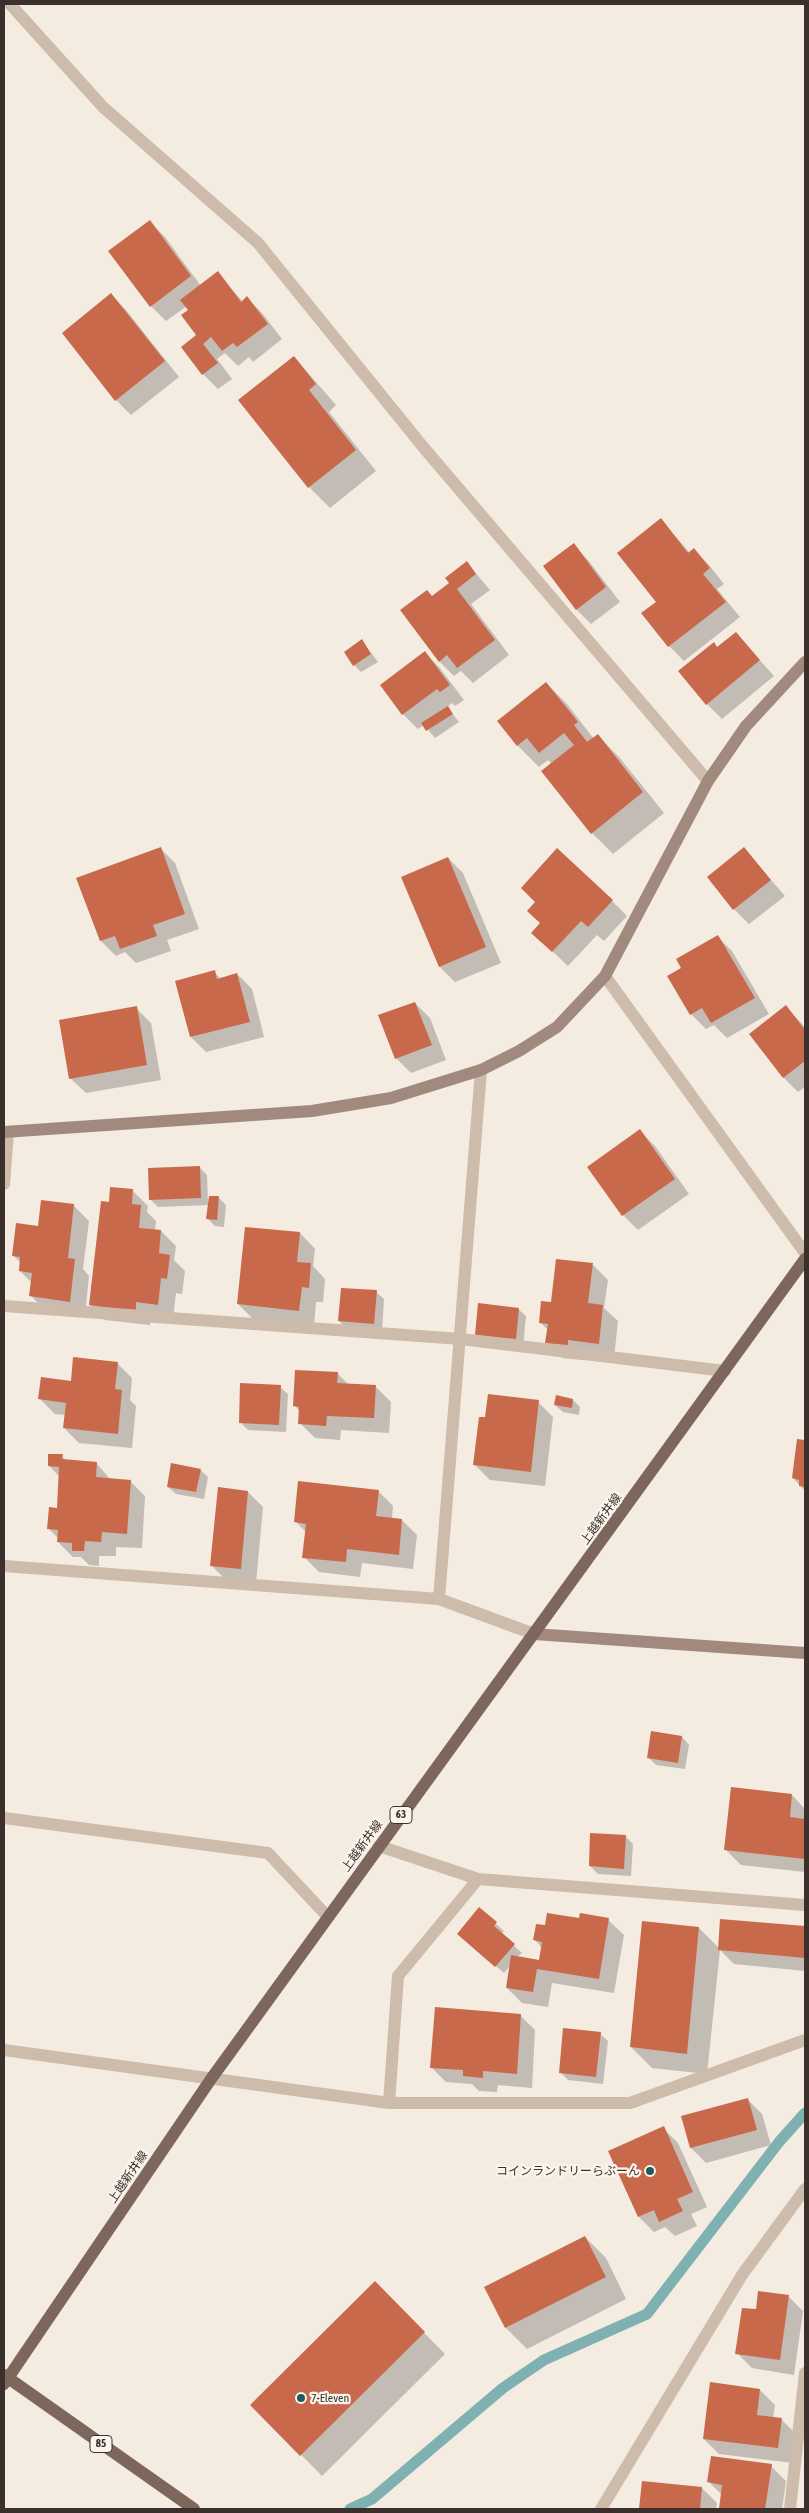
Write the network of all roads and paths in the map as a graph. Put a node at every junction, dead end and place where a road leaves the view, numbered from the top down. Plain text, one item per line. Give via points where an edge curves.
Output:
1 (10, 4) edge
2 (805, 662) edge
3 (708, 782) junction
4 (605, 976) junction
5 (481, 1070) junction
6 (6, 1132) edge
7 (4, 1184) edge
8 (805, 1253) edge
9 (805, 1259) edge
10 (4, 1306) edge
11 (462, 1339) junction
12 (725, 1371) junction
13 (4, 1566) edge
14 (439, 1599) junction
15 (534, 1634) junction
16 (805, 1653) edge
17 (4, 1818) edge
18 (379, 1846) junction
19 (478, 1879) junction
20 (805, 1905) edge
21 (328, 1917) junction
22 (805, 2040) edge
23 (4, 2050) edge
24 (211, 2079) junction
25 (389, 2103) junction
26 (805, 2189) edge
27 (805, 2373) edge
28 (5, 2379) edge
29 (194, 2509) edge
30 (601, 2509) edge
31 (790, 2509) edge

1 - 3 street via 103,107 258,243 424,448
2 - 3 street via 746,726
3 - 4 street
4 - 5 street via 557,1027
4 - 8 street
5 - 6 street via 391,1098 312,1111
5 - 11 street
6 - 7 street
9 - 12 main road, 上越新井線 / 63
10 - 11 street
11 - 12 street
11 - 14 street
12 - 15 main road, 上越新井線 / 63
13 - 14 street
14 - 15 street
15 - 16 street
15 - 18 main road, 上越新井線 / 63
17 - 21 street via 268,1853
18 - 19 street
18 - 21 main road, 上越新井線 / 63
19 - 20 street
19 - 25 street via 398,1976
21 - 24 main road, 上越新井線 / 63
22 - 25 street via 630,2103
23 - 24 street
24 - 25 street
24 - 28 main road, 上越新井線 / 63
26 - 30 street via 742,2275
27 - 31 street
28 - 29 main road, 85

